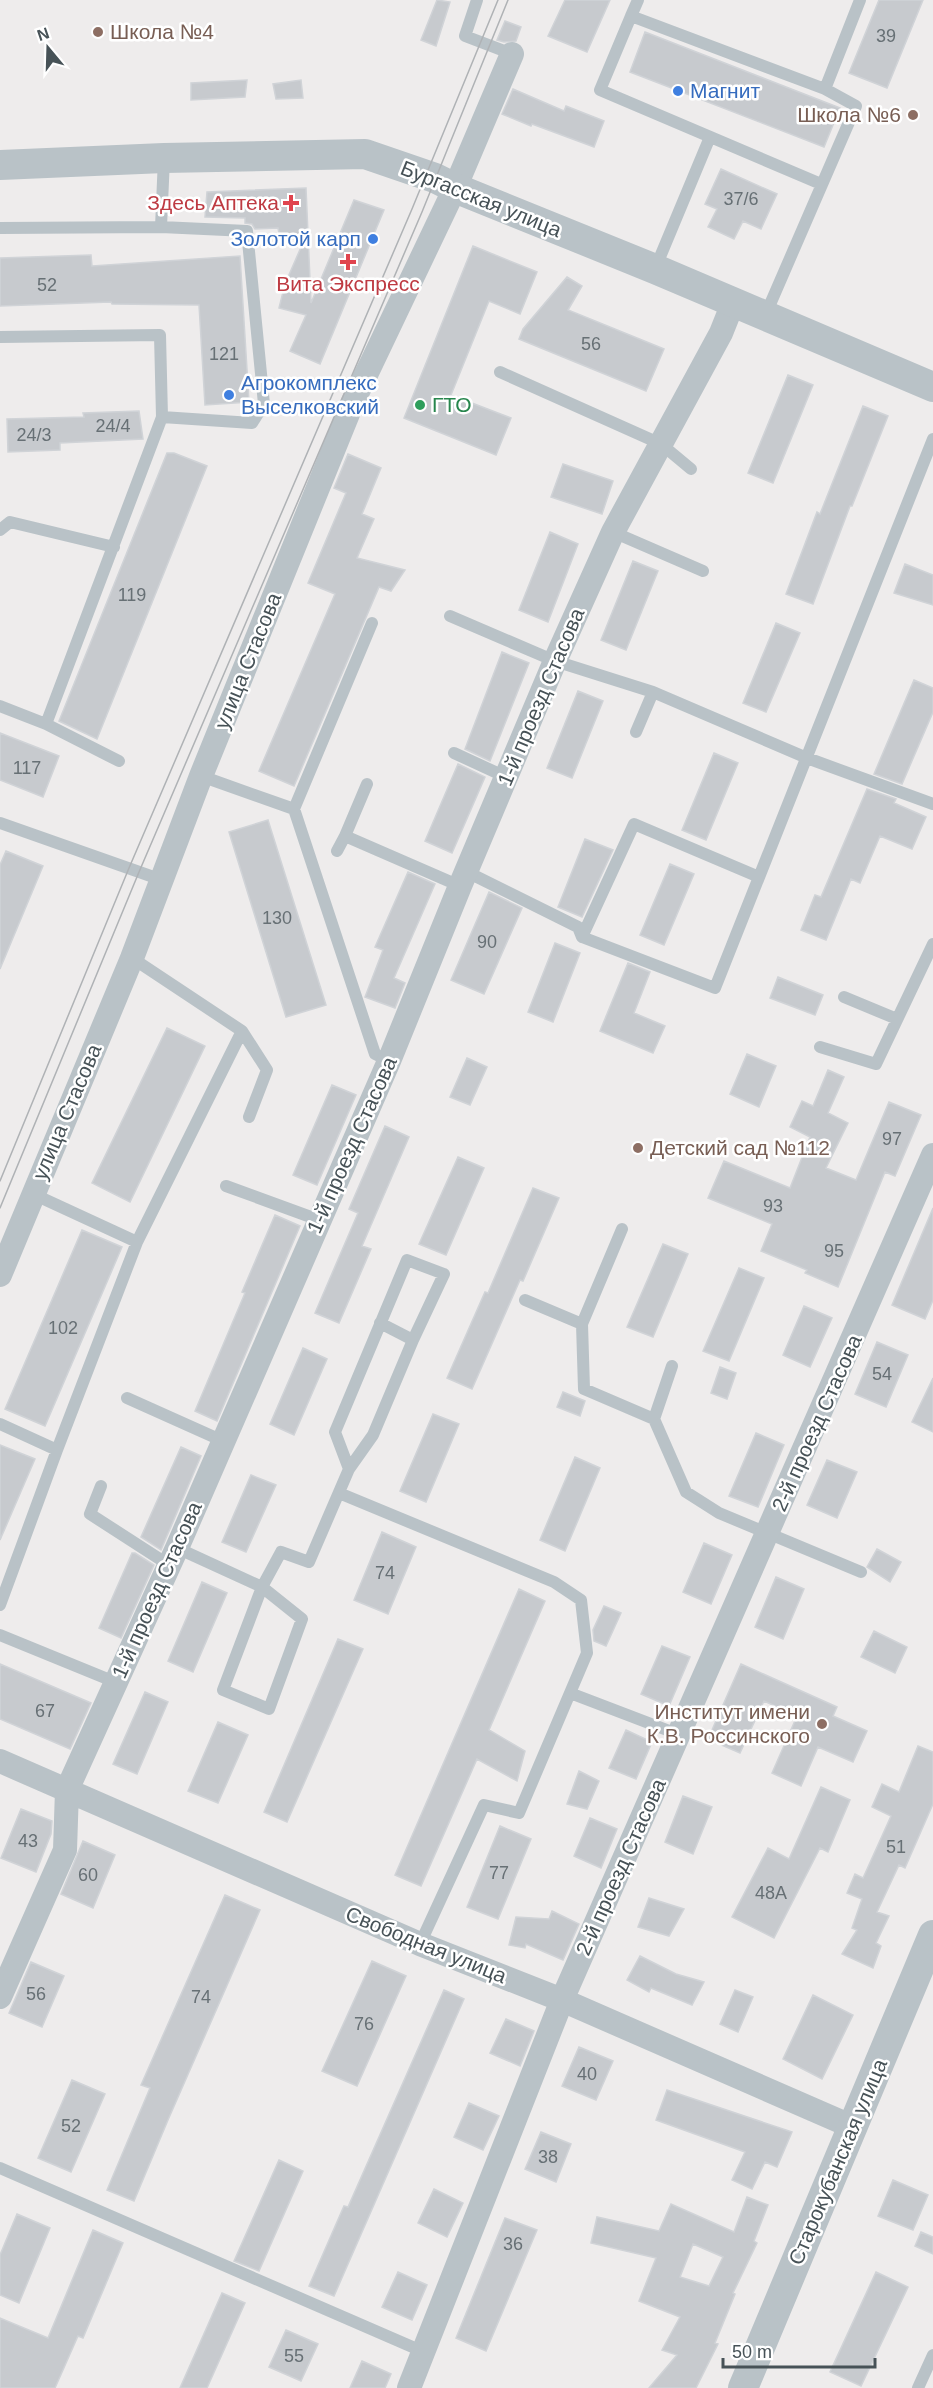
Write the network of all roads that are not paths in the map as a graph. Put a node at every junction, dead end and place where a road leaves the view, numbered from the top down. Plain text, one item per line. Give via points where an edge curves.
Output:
1 (477, 0) edge
2 (638, 0) edge
3 (860, 0) edge
4 (631, 16) junction
5 (512, 54) joint
6 (825, 89) junction
7 (710, 137) junction
8 (164, 158) junction
9 (0, 165) edge
10 (821, 184) junction
11 (455, 188) junction
12 (161, 227) junction
13 (0, 228) edge
14 (655, 269) junction
15 (734, 303) junction
16 (765, 317) junction
17 (0, 337) edge
18 (500, 372) dead end
19 (933, 387) edge
20 (162, 417) junction
21 (933, 439) edge
22 (661, 444) junction
23 (691, 469) dead end
24 (0, 530) edge
25 (613, 532) junction
26 (114, 547) junction
27 (703, 571) dead end
28 (450, 615) dead end
29 (372, 623) dead end
30 (555, 662) junction
31 (653, 692) junction
32 (0, 706) edge
33 (46, 724) junction
34 (636, 732) dead end
35 (454, 753) dead end
36 (807, 758) junction
37 (119, 761) dead end
38 (201, 777) junction
39 (506, 777) junction
40 (367, 784) dead end
41 (933, 804) edge
42 (294, 809) junction
43 (0, 823) edge
44 (345, 836) junction
45 (337, 851) dead end
46 (759, 877) junction
47 (463, 879) junction
48 (162, 880) junction
49 (582, 936) junction
50 (933, 944) edge
51 (132, 958) junction
52 (844, 997) dead end
53 (897, 1019) junction
54 (242, 1031) junction
55 (820, 1047) dead end
56 (389, 1061) junction
57 (249, 1116) dead end
58 (933, 1155) edge
59 (226, 1186) dead end
60 (33, 1194) junction
61 (319, 1220) junction
62 (622, 1229) dead end
63 (137, 1242) junction
64 (0, 1275) edge
65 (525, 1299) dead end
66 (380, 1323) junction
67 (582, 1324) junction
68 (413, 1340) junction
69 (672, 1366) dead end
70 (127, 1398) dead end
71 (654, 1419) junction
72 (0, 1424) edge
73 (223, 1442) junction
74 (57, 1450) junction
75 (349, 1468) junction
76 (101, 1486) dead end
77 (339, 1493) junction
78 (768, 1534) junction
79 (173, 1556) junction
80 (861, 1572) dead end
81 (262, 1587) junction
82 (0, 1605) edge
83 (0, 1635) edge
84 (115, 1682) junction
85 (570, 1693) junction
86 (680, 1735) junction
87 (0, 1761) edge
88 (67, 1790) junction
89 (933, 1935) edge
90 (420, 1944) junction
91 (0, 1997) edge
92 (562, 2000) junction
93 (853, 2127) junction
94 (0, 2168) edge
95 (424, 2352) junction
96 (933, 2355) edge
97 (409, 2388) edge
98 (743, 2388) edge
99 (918, 2388) edge

1 - 5 lane via 465,36
2 - 4 lane
3 - 6 lane
4 - 6 lane
4 - 7 lane via 600,90
5 - 11 street, улица Стасова
6 - 10 lane via 856,106
7 - 10 lane
7 - 14 lane
8 - 9 street, Бургасская улица
8 - 11 street, Бургасская улица via 365,154
8 - 12 lane
10 - 16 lane
11 - 14 street, Бургасская улица
11 - 38 street, улица Стасова via 352,404
12 - 13 lane
12 - 20 lane via 247,231 264,404 252,423
14 - 15 street, Бургасская улица
15 - 16 street, Бургасская улица
15 - 22 street, 1-й проезд Стасова
16 - 19 street, Бургасская улица
17 - 20 lane via 160,334
18 - 22 lane
20 - 26 lane
21 - 36 lane
22 - 23 lane
22 - 25 street, 1-й проезд Стасова
24 - 26 lane via 10,522
25 - 27 lane
25 - 30 street, 1-й проезд Стасова
26 - 33 lane
28 - 30 lane
29 - 42 lane
30 - 31 lane
30 - 39 street, 1-й проезд Стасова
31 - 34 lane
31 - 36 lane
32 - 33 lane
33 - 37 lane
35 - 39 lane
36 - 41 lane
36 - 46 lane
38 - 42 lane
38 - 48 street, улица Стасова
39 - 47 street, 1-й проезд Стасова
40 - 44 lane
42 - 56 lane via 375,1054
43 - 48 lane
44 - 45 lane
44 - 47 lane
46 - 49 lane via 634,824
46 - 49 lane via 715,988
47 - 49 lane via 578,927
47 - 56 street, 1-й проезд Стасова
48 - 51 street, улица Стасова
50 - 53 lane
51 - 54 lane
51 - 60 street, улица Стасова
52 - 53 lane
53 - 55 lane via 876,1064
54 - 57 lane via 267,1070
54 - 63 lane
56 - 61 street, 1-й проезд Стасова
58 - 78 street, 2-й проезд Стасова
59 - 61 lane
60 - 63 lane
60 - 64 street, улица Стасова
61 - 73 street, 1-й проезд Стасова
62 - 67 lane
63 - 74 lane
65 - 67 lane
66 - 68 lane
66 - 68 lane via 407,1260 444,1274
66 - 75 lane via 335,1432
67 - 71 lane via 584,1389
68 - 75 lane via 373,1435
69 - 71 lane
70 - 73 lane
71 - 78 lane via 686,1492 719,1513
72 - 74 lane
73 - 79 street, 1-й проезд Стасова
74 - 82 lane
75 - 77 lane
76 - 79 lane via 90,1514
77 - 81 lane via 309,1562 281,1552
77 - 85 lane via 554,1582 581,1600 587,1653
78 - 80 lane
78 - 86 street, 2-й проезд Стасова
79 - 81 lane
79 - 84 street, 1-й проезд Стасова
81 - 81 lane via 223,1690 269,1709 302,1619
83 - 84 lane
84 - 88 street, 1-й проезд Стасова
85 - 86 lane
85 - 90 lane via 519,1813 484,1805
86 - 92 street, 2-й проезд Стасова
87 - 88 street, Свободная улица
88 - 90 street, Свободная улица
88 - 91 street, 1-й проезд Стасова via 65,1850
89 - 93 street, Старокубанская улица
90 - 92 street, Свободная улица
92 - 93 street, Свободная улица
92 - 95 street, 2-й проезд Стасова
93 - 98 street, Старокубанская улица
94 - 95 lane
95 - 97 street, 2-й проезд Стасова
96 - 99 lane

